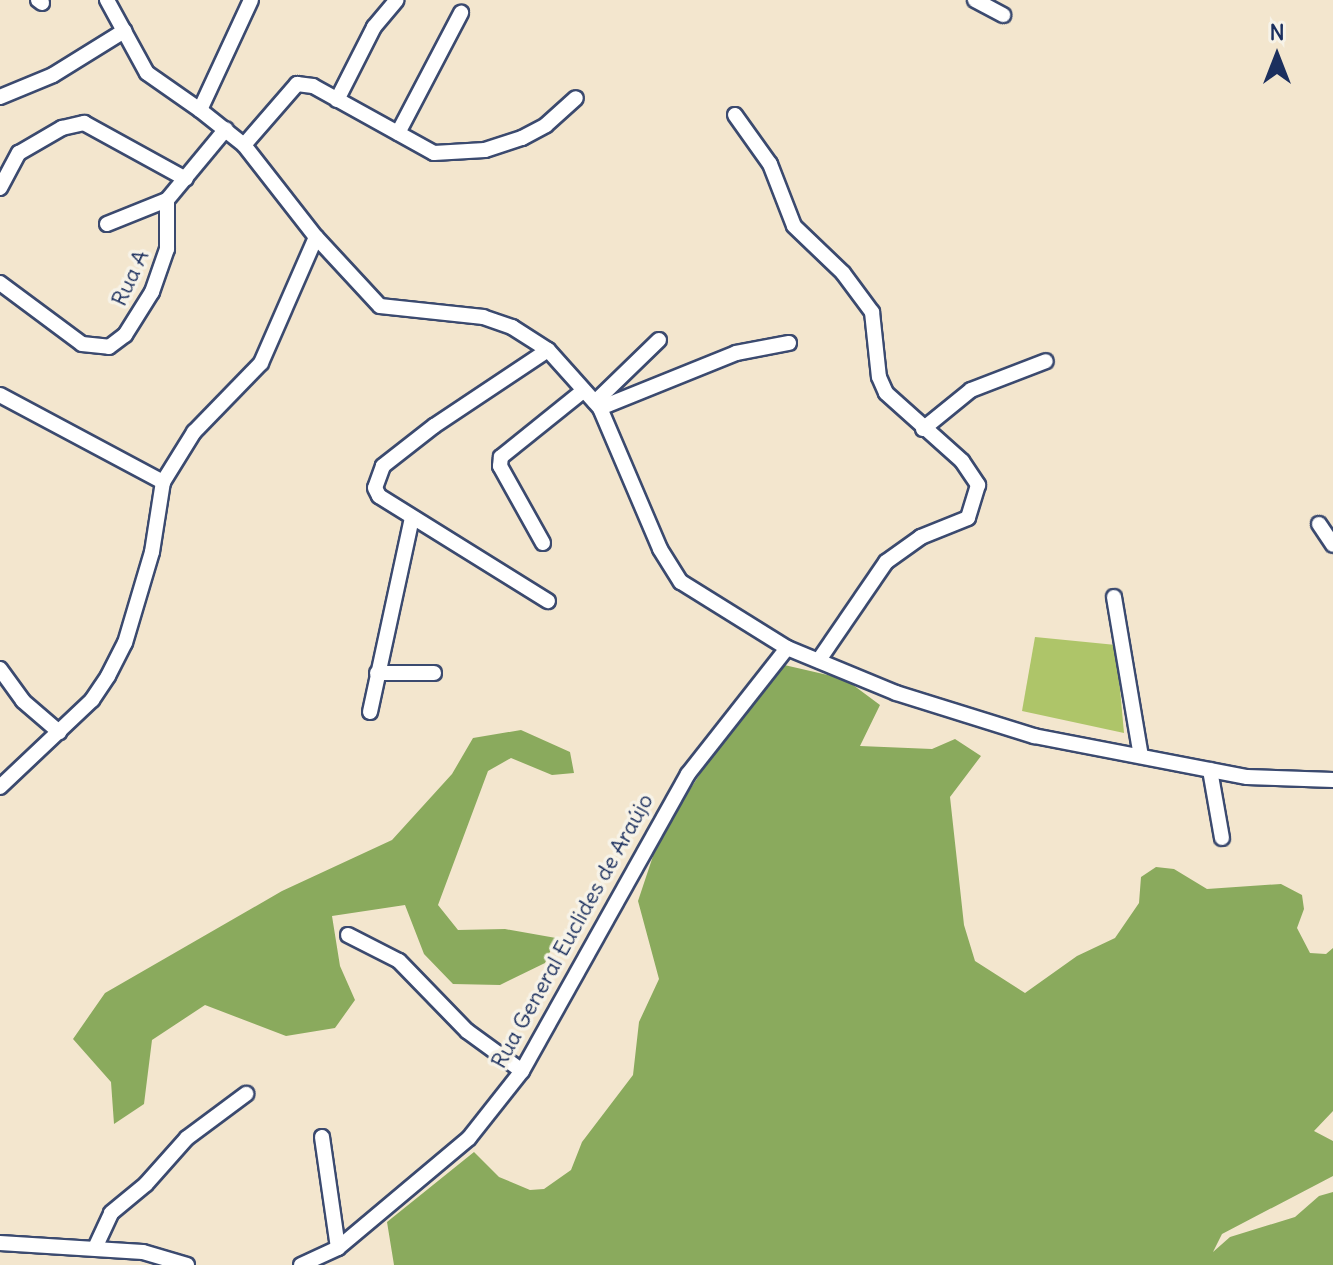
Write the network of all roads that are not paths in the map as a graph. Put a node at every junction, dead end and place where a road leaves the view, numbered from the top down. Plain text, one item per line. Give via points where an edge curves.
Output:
1 (107, 0) edge
2 (251, 0) edge
3 (397, 0) edge
4 (975, 0) edge
5 (461, 13) dead end
6 (1003, 15) dead end
7 (124, 31) junction
8 (0, 97) edge
9 (576, 98) dead end
10 (337, 100) junction
11 (200, 110) junction
12 (735, 115) dead end
13 (226, 129) junction
14 (398, 133) junction
15 (244, 145) junction
16 (186, 179) junction
17 (0, 188) edge
18 (167, 200) junction
19 (107, 224) dead end
20 (316, 237) junction
21 (0, 283) edge
22 (659, 340) dead end
23 (789, 343) dead end
24 (548, 350) junction
25 (1046, 361) dead end
26 (583, 391) junction
27 (0, 395) edge
28 (598, 405) junction
29 (923, 429) junction
30 (163, 482) junction
31 (412, 517) junction
32 (1319, 524) dead end
33 (543, 543) dead end
34 (1333, 545) edge
35 (1114, 597) dead end
36 (548, 601) dead end
37 (787, 648) junction
38 (819, 660) junction
39 (0, 669) edge
40 (377, 673) junction
41 (434, 673) dead end
42 (370, 712) dead end
43 (59, 732) junction
44 (1141, 756) junction
45 (1210, 770) junction
46 (2, 780) edge
47 (1333, 780) edge
48 (1222, 838) dead end
49 (348, 935) dead end
50 (522, 1071) junction
51 (246, 1094) dead end
52 (322, 1137) dead end
53 (0, 1243) edge
54 (95, 1248) junction
55 (338, 1248) junction
56 (187, 1265) edge
57 (301, 1265) edge

1 - 7 street
2 - 11 street
3 - 10 street via 374,27
4 - 6 street
5 - 14 street
7 - 8 street via 53,75
7 - 11 street via 147,73
9 - 14 street via 546,125 485,150 434,153
10 - 14 street
10 - 15 street via 297,84
11 - 13 street
12 - 29 street via 770,164 794,226 843,273 872,312 886,393
13 - 15 street
13 - 16 street
15 - 20 street
16 - 17 street via 84,123 62,128 19,153
16 - 18 street
18 - 19 street
18 - 21 street, Rua A via 167,249 152,292 125,335 109,347 82,344
20 - 24 street via 380,306 483,317 512,327
20 - 30 street via 261,363 194,432
22 - 28 street
23 - 28 street via 736,353
24 - 26 street
24 - 31 street via 383,466 375,488 379,496
25 - 29 street via 971,390
26 - 28 street
26 - 33 street via 501,457 500,466
27 - 30 street
28 - 37 street via 660,549 681,582
29 - 38 street via 971,472 978,485 973,509 954,526 921,537 886,562
30 - 43 street via 152,552 125,643 92,700
31 - 36 street
31 - 40 street
32 - 34 street
35 - 44 street
37 - 38 street
37 - 50 street, Rua General Euclides de Araújo via 688,774
38 - 44 street via 896,693 1034,736
39 - 43 street via 23,701
40 - 41 street
40 - 42 street
43 - 46 street
44 - 45 street
45 - 47 street
45 - 48 street
49 - 50 street via 399,961 467,1031
50 - 55 street, Rua General Euclides de Araújo via 469,1138
51 - 54 street via 187,1138 111,1213
52 - 55 street
53 - 54 street
54 - 56 street via 143,1252
55 - 57 street, Rua General Euclides de Araújo

